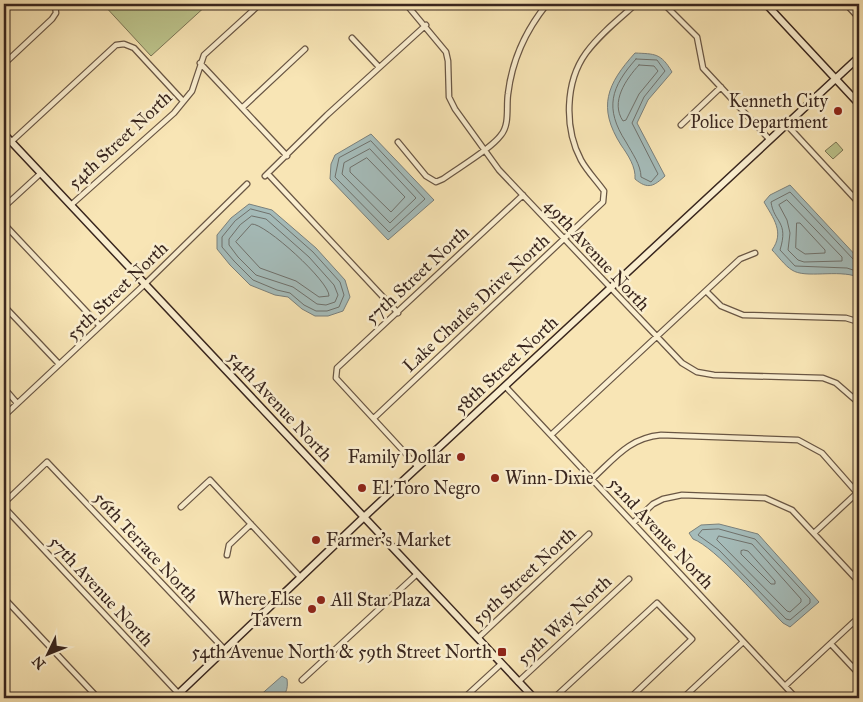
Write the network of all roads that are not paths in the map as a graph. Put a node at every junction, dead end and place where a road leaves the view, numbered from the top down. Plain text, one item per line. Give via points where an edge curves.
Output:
1 (55, 4) edge
2 (260, 4) edge
3 (406, 4) edge
4 (547, 4) edge
5 (636, 4) edge
6 (664, 4) edge
7 (766, 4) edge
8 (846, 4) edge
9 (859, 18) edge
10 (426, 25) junction
11 (352, 38) dead end
12 (305, 49) dead end
13 (859, 57) edge
14 (200, 63) junction
15 (4, 64) edge
16 (379, 67) junction
17 (836, 78) junction
18 (721, 87) junction
19 (183, 101) junction
20 (859, 104) edge
21 (242, 108) junction
22 (681, 124) dead end
23 (786, 124) junction
24 (4, 134) edge
25 (770, 140) junction
26 (11, 142) junction
27 (398, 142) dead end
28 (484, 149) junction
29 (287, 156) junction
30 (41, 173) junction
31 (247, 184) dead end
32 (523, 195) junction
33 (859, 203) edge
34 (71, 205) junction
35 (4, 207) edge
36 (4, 224) edge
37 (564, 239) junction
38 (755, 253) dead end
39 (145, 284) junction
40 (610, 289) junction
41 (706, 291) junction
42 (4, 306) edge
43 (398, 313) junction
44 (859, 322) edge
45 (100, 326) junction
46 (656, 338) junction
47 (59, 364) junction
48 (505, 386) junction
49 (4, 388) edge
50 (17, 403) junction
51 (859, 403) edge
52 (4, 416) edge
53 (374, 418) junction
54 (551, 435) junction
55 (418, 467) junction
56 (592, 479) junction
57 (859, 493) edge
58 (4, 503) edge
59 (4, 506) edge
60 (181, 507) dead end
61 (364, 517) junction
62 (633, 523) junction
63 (251, 524) junction
64 (814, 533) junction
65 (589, 534) dead end
66 (227, 555) dead end
67 (417, 574) junction
68 (301, 578) junction
69 (629, 579) dead end
70 (859, 582) edge
71 (4, 598) edge
72 (859, 617) edge
73 (478, 638) junction
74 (743, 642) junction
75 (831, 644) junction
76 (225, 650) junction
77 (501, 664) junction
78 (859, 674) edge
79 (302, 680) dead end
80 (518, 682) junction
81 (785, 686) junction
82 (177, 696) edge
83 (98, 698) edge
84 (464, 698) edge
85 (534, 698) edge
86 (554, 698) edge
87 (630, 698) edge
88 (683, 698) edge
89 (796, 698) edge

1 - 15 street via 56,13 52,19
2 - 14 street, 54th Street North via 204,55
3 - 10 street, 49th Avenue North
4 - 28 street via 529,28 516,57 507,96 506,126 502,135
5 - 37 street, Lake Charles Drive North via 591,47 578,68 570,99 571,131 575,147 605,196 599,206
6 - 18 street via 697,37 703,68
7 - 17 street
8 - 9 street
10 - 16 street
10 - 28 street, 49th Avenue North via 446,52 448,89 455,109
11 - 16 street
12 - 21 street
13 - 17 street, 58th Street North
14 - 19 street, 54th Street North via 192,91
14 - 21 street
16 - 29 street
17 - 20 street
17 - 23 street, 58th Street North
18 - 22 street
18 - 25 street
19 - 26 street via 134,48 116,45
19 - 34 street, 54th Street North
21 - 29 street
23 - 25 street, 58th Street North
23 - 33 street
24 - 26 street, 54th Avenue North
25 - 40 street, 58th Street North
26 - 30 street, 54th Avenue North
27 - 28 street via 426,176 436,182
28 - 32 street, 49th Avenue North
29 - 43 street via 267,175
30 - 34 street, 54th Avenue North
30 - 35 street
31 - 39 street, 55th Street North
32 - 37 street, 49th Avenue North
32 - 43 street, 57th Street North
34 - 39 street, 54th Avenue North
36 - 45 street
37 - 40 street, 49th Avenue North
37 - 53 street, Lake Charles Drive North
38 - 41 street via 740,258
39 - 45 street, 55th Street North
39 - 61 street, 54th Avenue North
40 - 46 street, 49th Avenue North
40 - 48 street, 58th Street North
41 - 44 street via 721,306 743,315 846,318
41 - 46 street
42 - 47 street
43 - 53 street, 57th Street North via 338,368 336,378
45 - 47 street, 55th Street North
46 - 51 street, 49th Avenue North via 682,363 697,372 823,378 836,383
46 - 54 street
47 - 50 street, 55th Street North
48 - 54 street, 52nd Avenue North
48 - 55 street, 58th Street North
49 - 50 street
50 - 52 street, 55th Street North
53 - 55 street
54 - 56 street, 52nd Avenue North
55 - 61 street, 58th Street North
56 - 57 street via 632,442 645,437 798,440 822,453
56 - 62 street, 52nd Avenue North
57 - 64 street
58 - 76 street, 56th Terrace North via 48,462
59 - 82 street, 57th Avenue North
60 - 63 street via 210,480
61 - 67 street, 54th Avenue North
61 - 68 street, 58th Street North
62 - 64 street via 653,504 682,495 765,498 792,510
62 - 74 street, 52nd Avenue North
63 - 66 street via 229,545
63 - 68 street
64 - 70 street
65 - 73 street, 59th Street North
67 - 73 street, 54th Avenue North
67 - 79 street
68 - 76 street, 58th Street North
69 - 80 street, 59th Way North
71 - 83 street
72 - 75 street
73 - 77 street, 54th Avenue North
74 - 81 street, 52nd Avenue North
74 - 88 street
75 - 78 street
75 - 81 street
76 - 82 street, 58th Street North
77 - 80 street, 54th Avenue North
77 - 84 street
80 - 85 street, 54th Avenue North
81 - 89 street, 52nd Avenue North
86 - 87 street via 657,603 692,639

